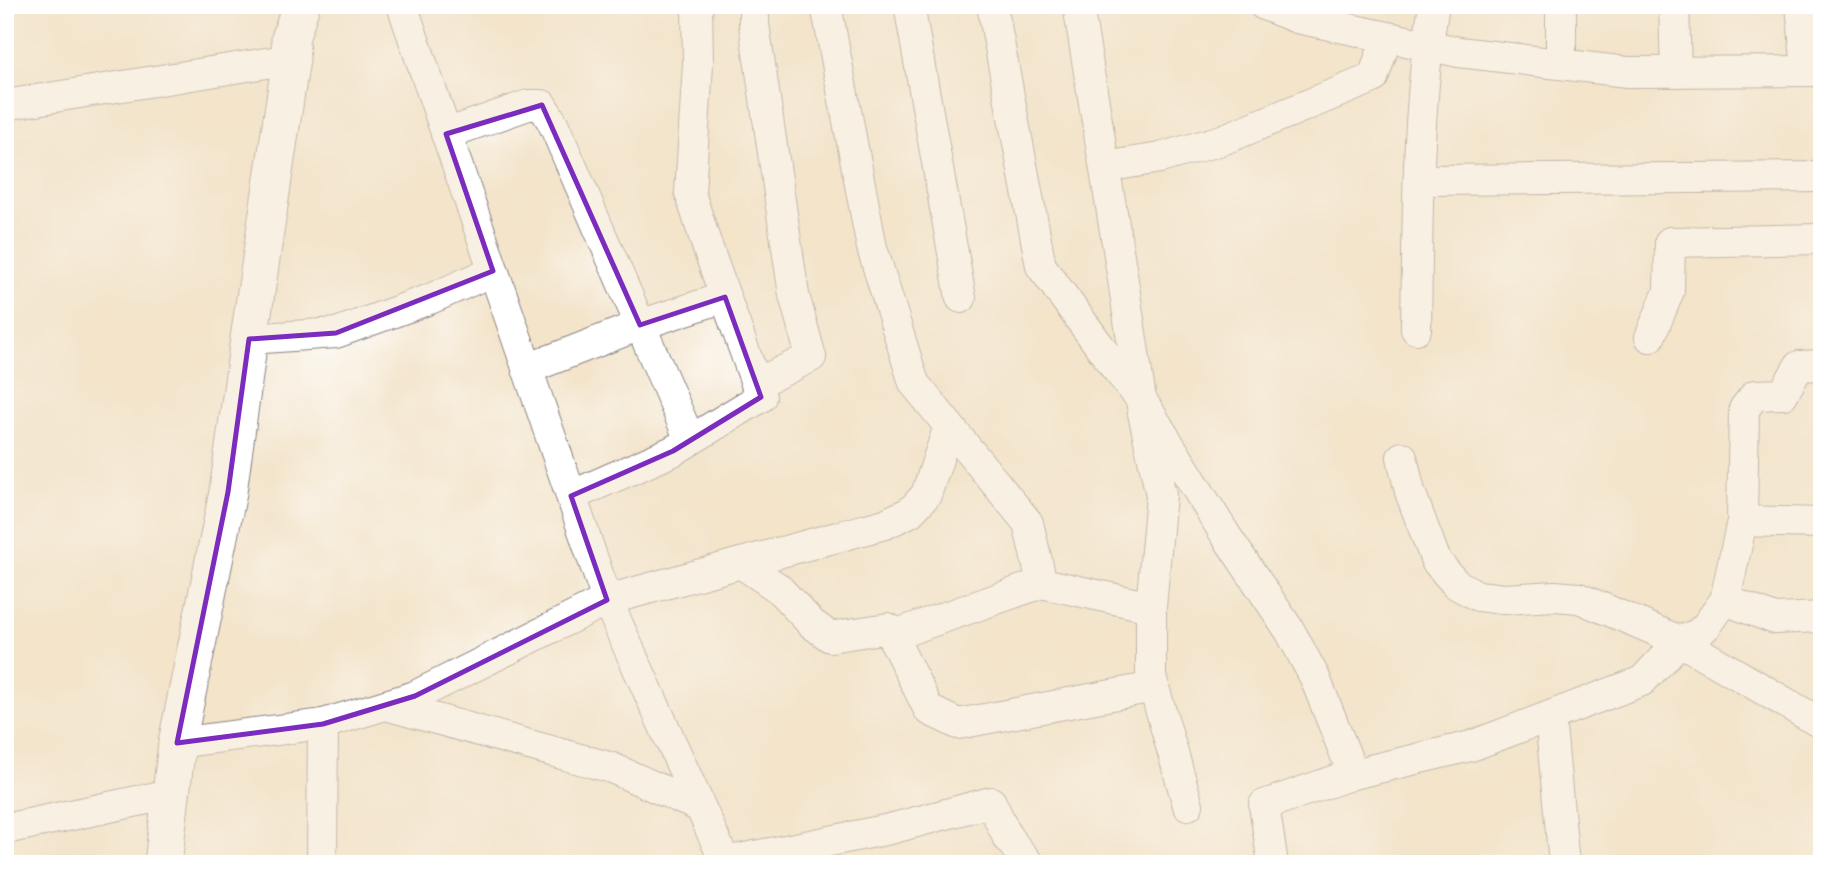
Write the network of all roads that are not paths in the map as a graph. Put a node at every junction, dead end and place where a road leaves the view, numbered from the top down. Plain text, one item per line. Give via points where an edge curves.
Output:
1 (301, 5) edge
2 (402, 5) edge
3 (696, 5) edge
4 (754, 5) edge
5 (826, 5) edge
6 (909, 5) edge
7 (992, 5) edge
8 (1078, 5) edge
9 (1264, 5) edge
10 (1434, 5) edge
11 (1561, 5) edge
12 (1674, 5) edge
13 (1801, 5) edge
14 (1387, 37) junction
15 (1427, 46) junction
16 (291, 60) junction
17 (1561, 64) junction
18 (1814, 71) edge
19 (1676, 72) junction
20 (5, 105) edge
21 (446, 134) junction
22 (1105, 167) junction
23 (1822, 177) edge
24 (1419, 180) junction
25 (1822, 239) edge
26 (493, 271) junction
27 (725, 297) junction
28 (961, 298) dead end
29 (640, 325) junction
30 (1416, 329) dead end
31 (1650, 337) dead end
32 (249, 339) junction
33 (1822, 365) edge
34 (527, 369) junction
35 (757, 384) junction
36 (1141, 399) junction
37 (949, 426) junction
38 (690, 440) junction
39 (1402, 457) dead end
40 (571, 496) junction
41 (1742, 521) junction
42 (1822, 523) edge
43 (741, 563) junction
44 (1042, 583) junction
45 (607, 600) junction
46 (1725, 600) junction
47 (1152, 607) junction
48 (1822, 617) edge
49 (891, 636) junction
50 (1680, 641) junction
51 (1154, 687) junction
52 (385, 705) junction
53 (1550, 717) junction
54 (323, 724) junction
55 (1822, 724) edge
56 (177, 743) junction
57 (1353, 774) junction
58 (171, 794) junction
59 (1188, 805) dead end
60 (700, 807) junction
61 (5, 829) edge
62 (726, 863) edge
63 (163, 864) edge
64 (323, 864) edge
65 (1029, 864) edge
66 (1273, 864) edge
67 (1564, 864) edge

1 - 16 street via 290,39
2 - 21 street
3 - 27 street via 698,64 690,193
4 - 35 street via 794,295 811,357
5 - 37 street via 872,248 914,383
6 - 28 street
7 - 36 street via 1041,266
8 - 22 street
9 - 14 street via 1297,18
10 - 15 street
11 - 17 street
12 - 19 street
13 - 18 street
14 - 15 street
14 - 22 street via 1373,78 1222,140 1160,158
15 - 17 street
15 - 24 street
16 - 20 street
16 - 32 street
17 - 19 street
18 - 19 street
21 - 26 street
21 - 29 street via 528,105 542,105
22 - 36 street
23 - 24 street
24 - 30 street
25 - 31 street via 1670,242 1669,291
26 - 32 street via 336,333
26 - 34 street
27 - 29 street
27 - 35 street
29 - 34 street
29 - 38 street
32 - 56 street via 228,492
33 - 41 street via 1799,366 1783,394 1755,395 1744,409
34 - 40 street
35 - 38 street via 761,397
36 - 47 street via 1161,495
36 - 57 street via 1290,631 1315,678
37 - 43 street via 926,495 910,512 885,524
37 - 44 street via 1028,523
38 - 40 street
39 - 50 street via 1436,561 1456,584 1478,596 1504,599 1579,598
40 - 45 street
41 - 42 street
41 - 46 street
43 - 45 street
43 - 49 street via 778,588 830,637 888,628
44 - 47 street
44 - 49 street
45 - 52 street via 415,696
45 - 60 street
46 - 48 street via 1775,620
46 - 50 street via 1698,634
47 - 51 street
49 - 51 street via 929,710 958,724
50 - 53 street via 1642,681
50 - 55 street
51 - 59 street
52 - 54 street
52 - 60 street via 612,768
53 - 57 street via 1471,746
53 - 67 street
54 - 56 street
54 - 64 street
56 - 58 street
57 - 66 street via 1264,806
58 - 61 street
58 - 63 street
60 - 62 street
62 - 65 street via 890,829 991,802 1008,838

